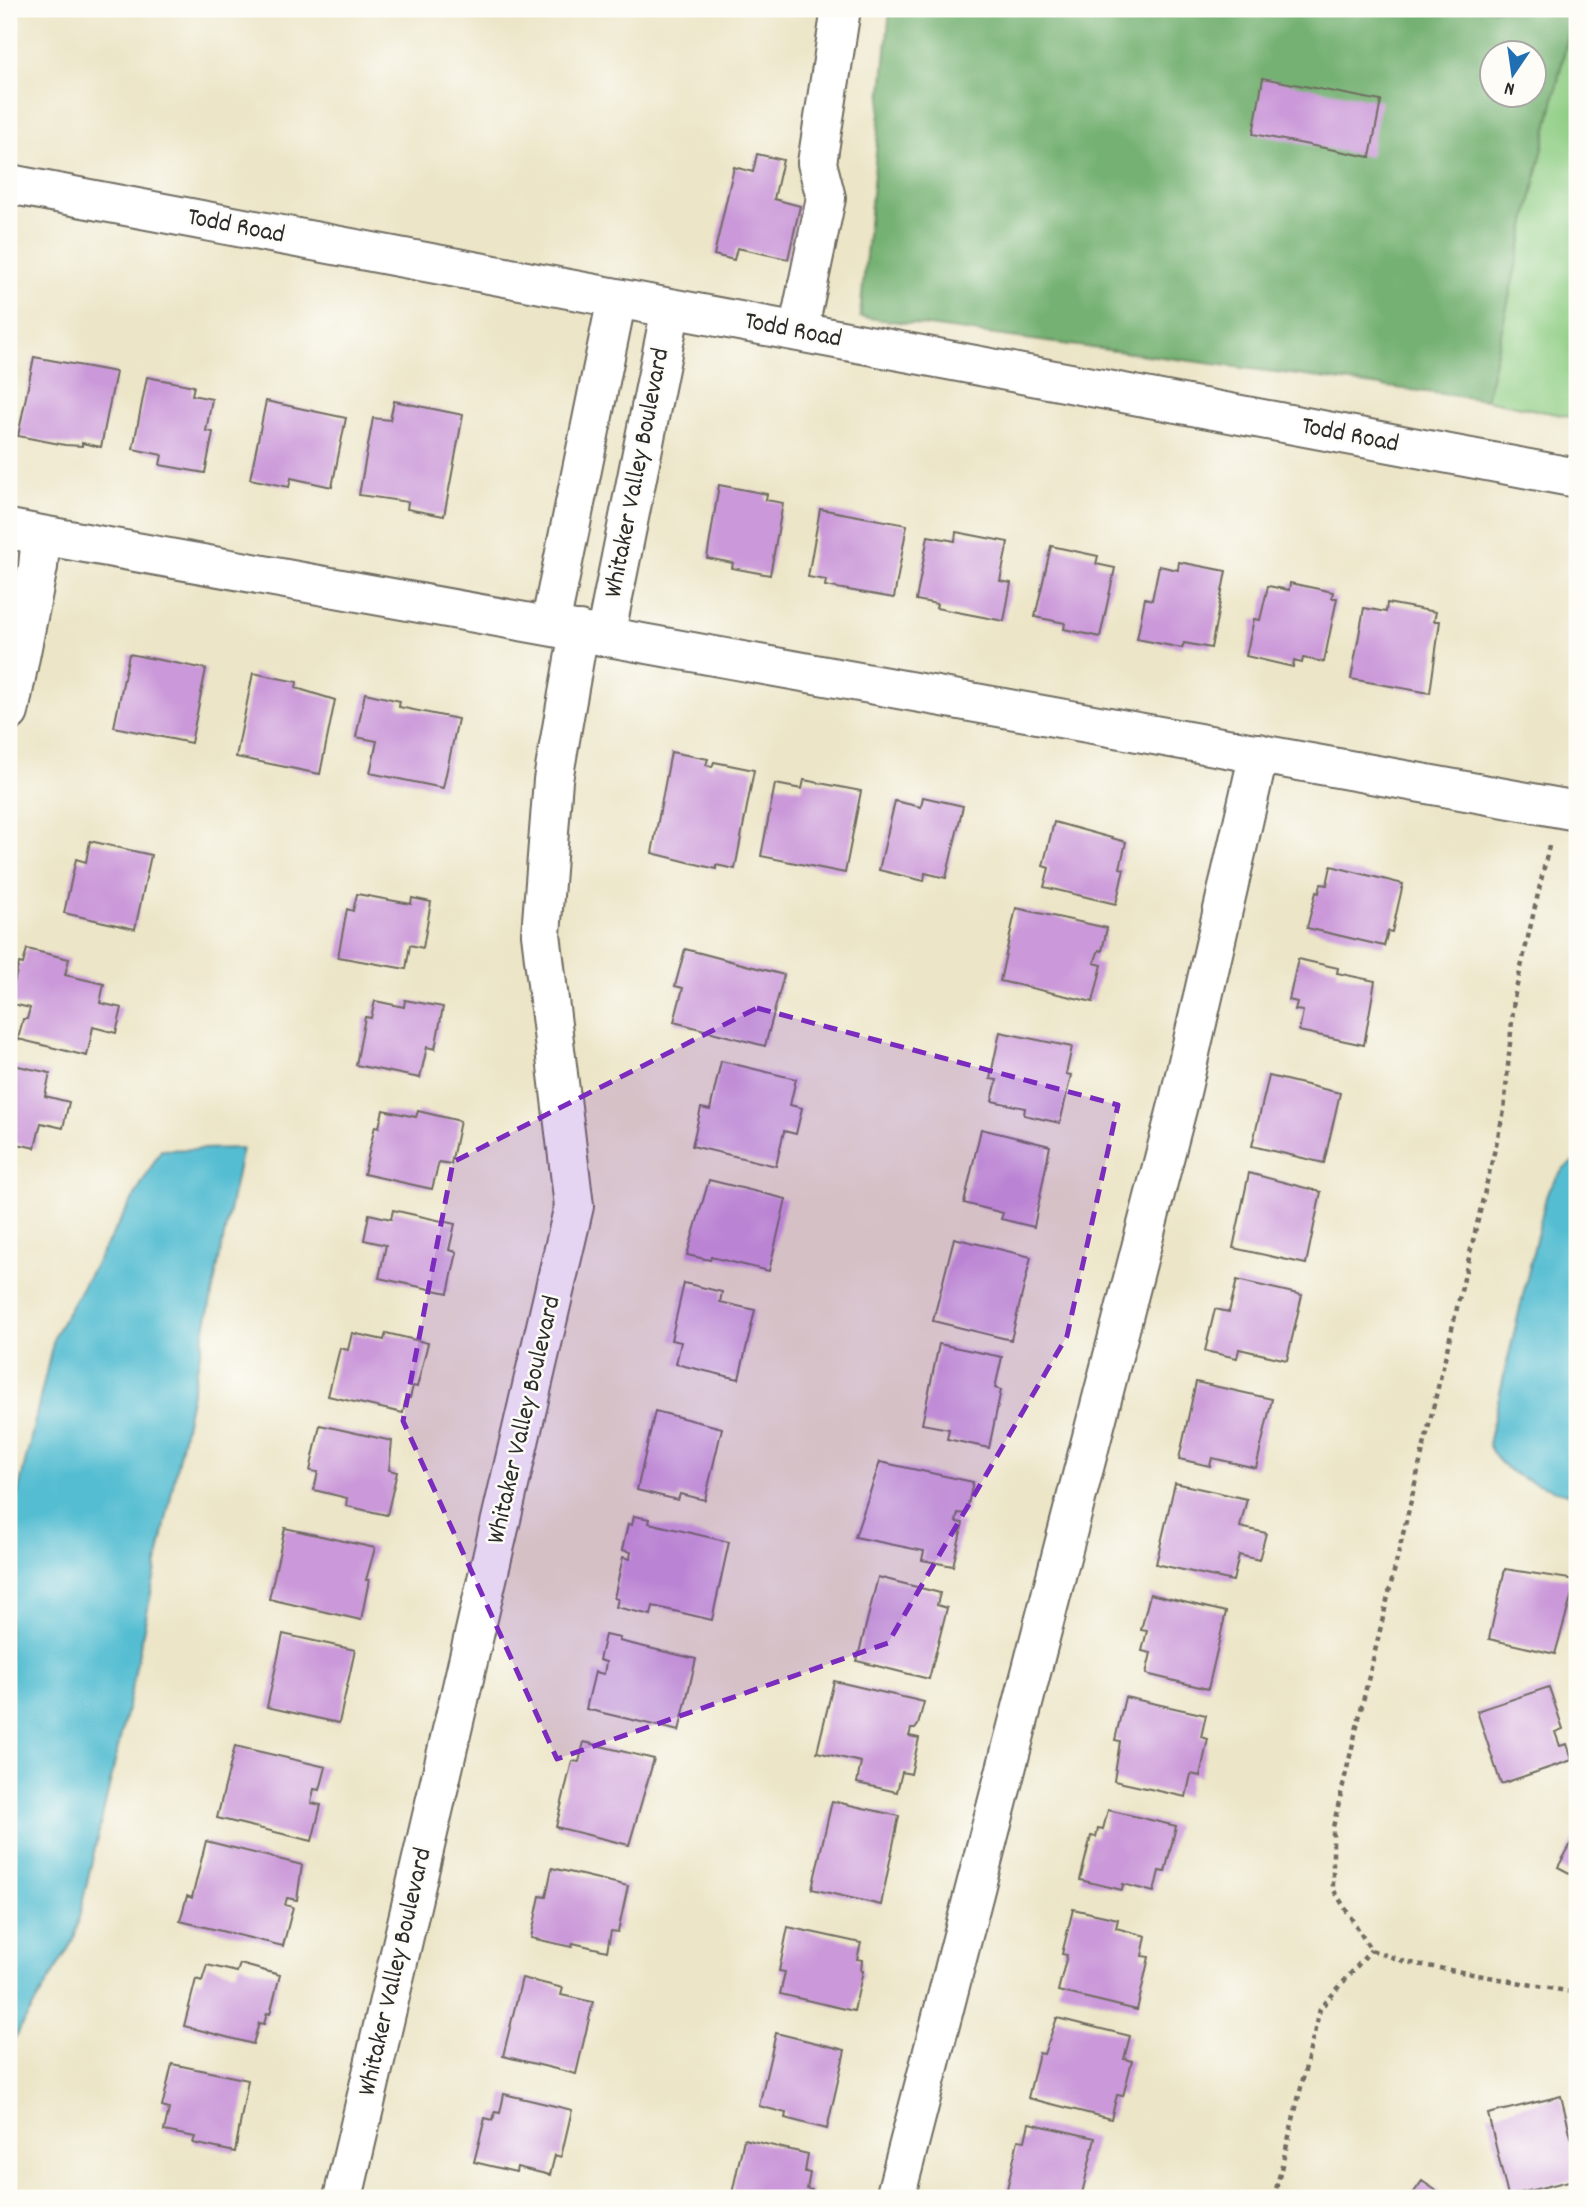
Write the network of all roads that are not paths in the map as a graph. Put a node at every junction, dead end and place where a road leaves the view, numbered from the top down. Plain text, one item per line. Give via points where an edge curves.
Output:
1 (841, 9) edge
2 (9, 184) edge
3 (617, 298) junction
4 (671, 308) junction
5 (798, 332) junction
6 (1577, 478) edge
7 (25, 532) edge
8 (578, 631) junction
9 (9, 712) edge
10 (1259, 753) junction
11 (1567, 809) edge
12 (343, 2198) edge
13 (895, 2198) edge

1 - 5 street via 817,163 827,198
2 - 3 street, Todd Road
3 - 4 street, Todd Road
3 - 8 street, Whitaker Valley Boulevard
4 - 5 street, Todd Road
4 - 8 street, Whitaker Valley Boulevard
5 - 6 street, Todd Road
7 - 8 street
7 - 9 street via 38,567
8 - 10 street
8 - 12 street, Whitaker Valley Boulevard via 553,780 541,934 574,1206
10 - 11 street
10 - 13 street via 1179,1101

